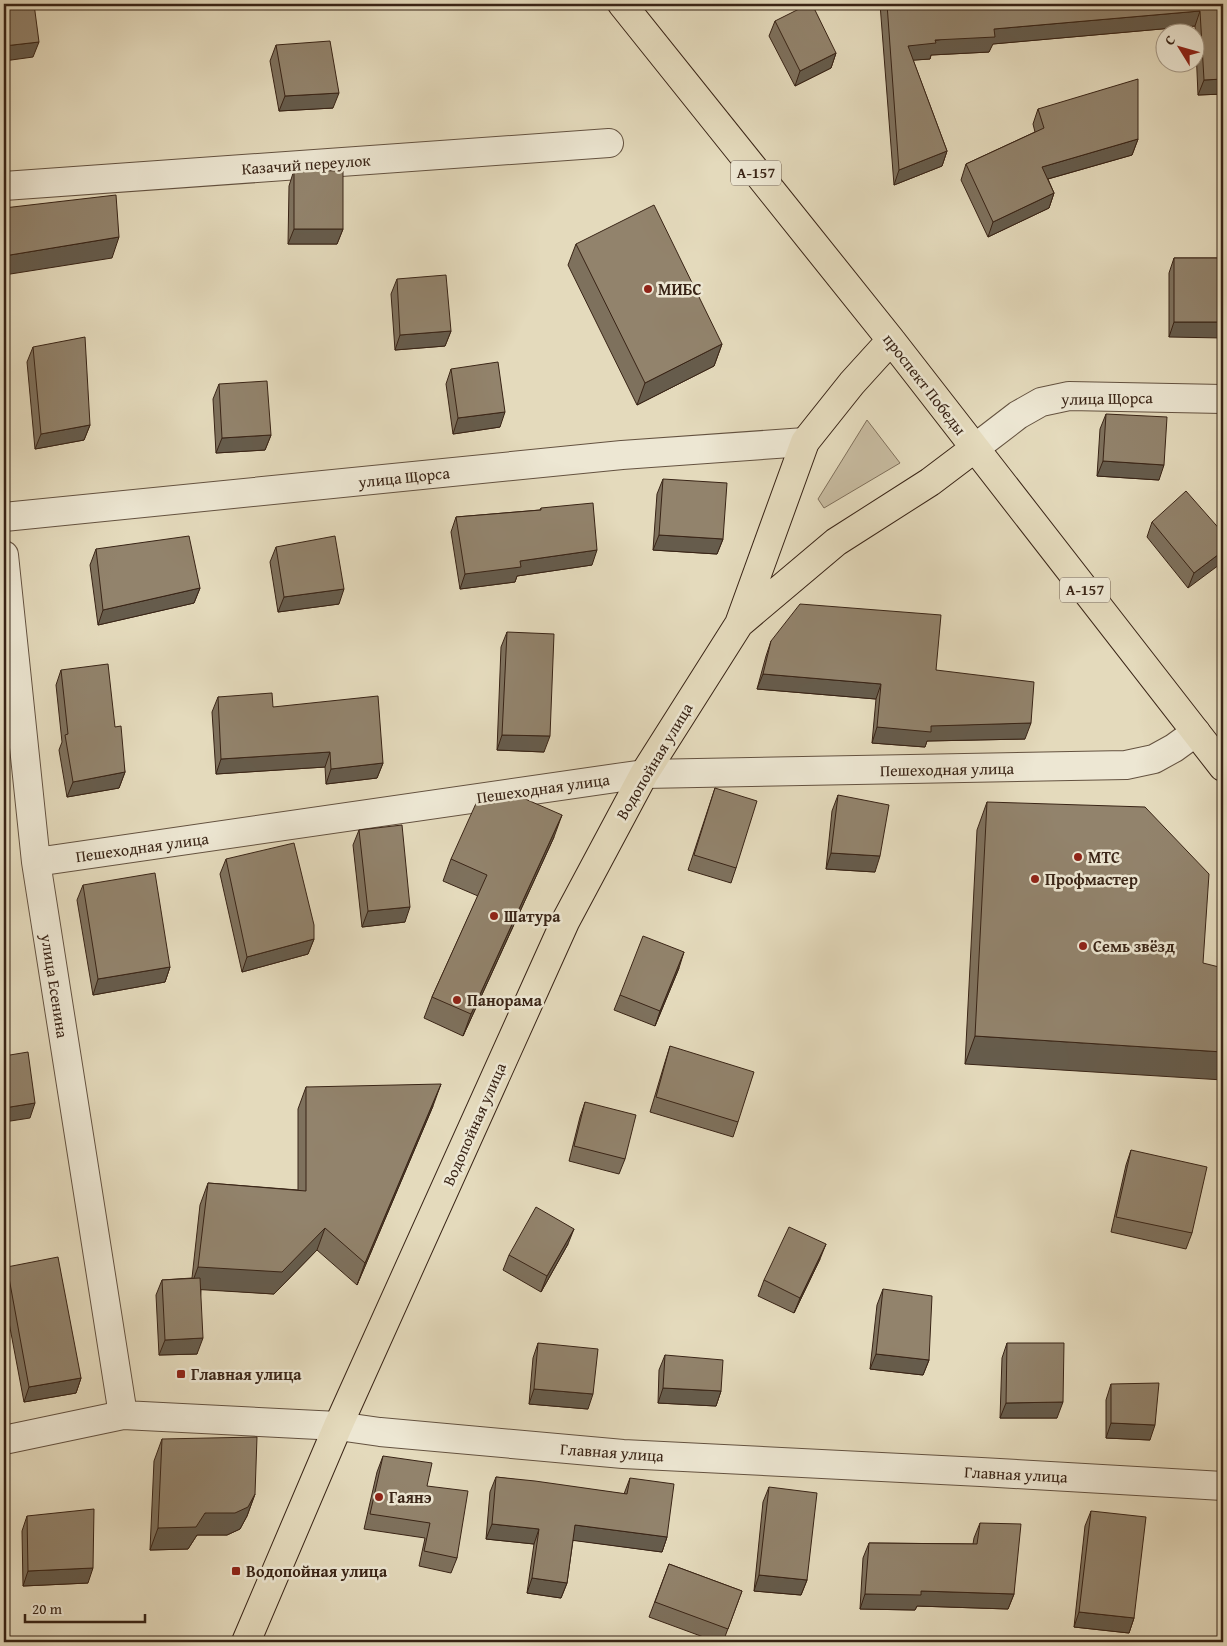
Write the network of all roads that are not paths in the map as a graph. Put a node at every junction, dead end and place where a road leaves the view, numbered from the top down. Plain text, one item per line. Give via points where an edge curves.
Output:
1 (622, 4) edge
2 (608, 143) dead end
3 (4, 186) edge
4 (891, 340) junction
5 (1223, 398) edge
6 (805, 442) junction
7 (974, 448) junction
8 (4, 517) edge
9 (4, 555) edge
10 (739, 624) junction
11 (1196, 732) junction
12 (1223, 767) edge
13 (644, 774) junction
14 (36, 862) junction
15 (123, 1415) junction
16 (338, 1426) junction
17 (4, 1440) edge
18 (1223, 1486) edge
19 (246, 1642) edge

1 - 4 main road, проспект Победы / А-157
2 - 3 street, Казачий переулок
4 - 6 main road, Водопойная улица
4 - 7 main road, проспект Победы / А-157
5 - 7 street, улица Щорса via 1069,396 1041,402
6 - 8 street, улица Щорса via 622,455
6 - 10 main road, Водопойная улица
7 - 10 main road, Водопойная улица via 930,482 836,542
7 - 11 main road, проспект Победы / А-157
9 - 14 street, улица Есенина
10 - 13 main road, Водопойная улица
11 - 12 main road, проспект Победы / А-157
11 - 13 street, Пешеходная улица via 1154,759 1126,765
13 - 14 street, Пешеходная улица
13 - 16 main road, Водопойная улица via 566,922
14 - 15 street, улица Есенина
15 - 16 street, Главная улица
15 - 17 street, Главная улица
16 - 18 street, Главная улица via 623,1454
16 - 19 main road, Водопойная улица

